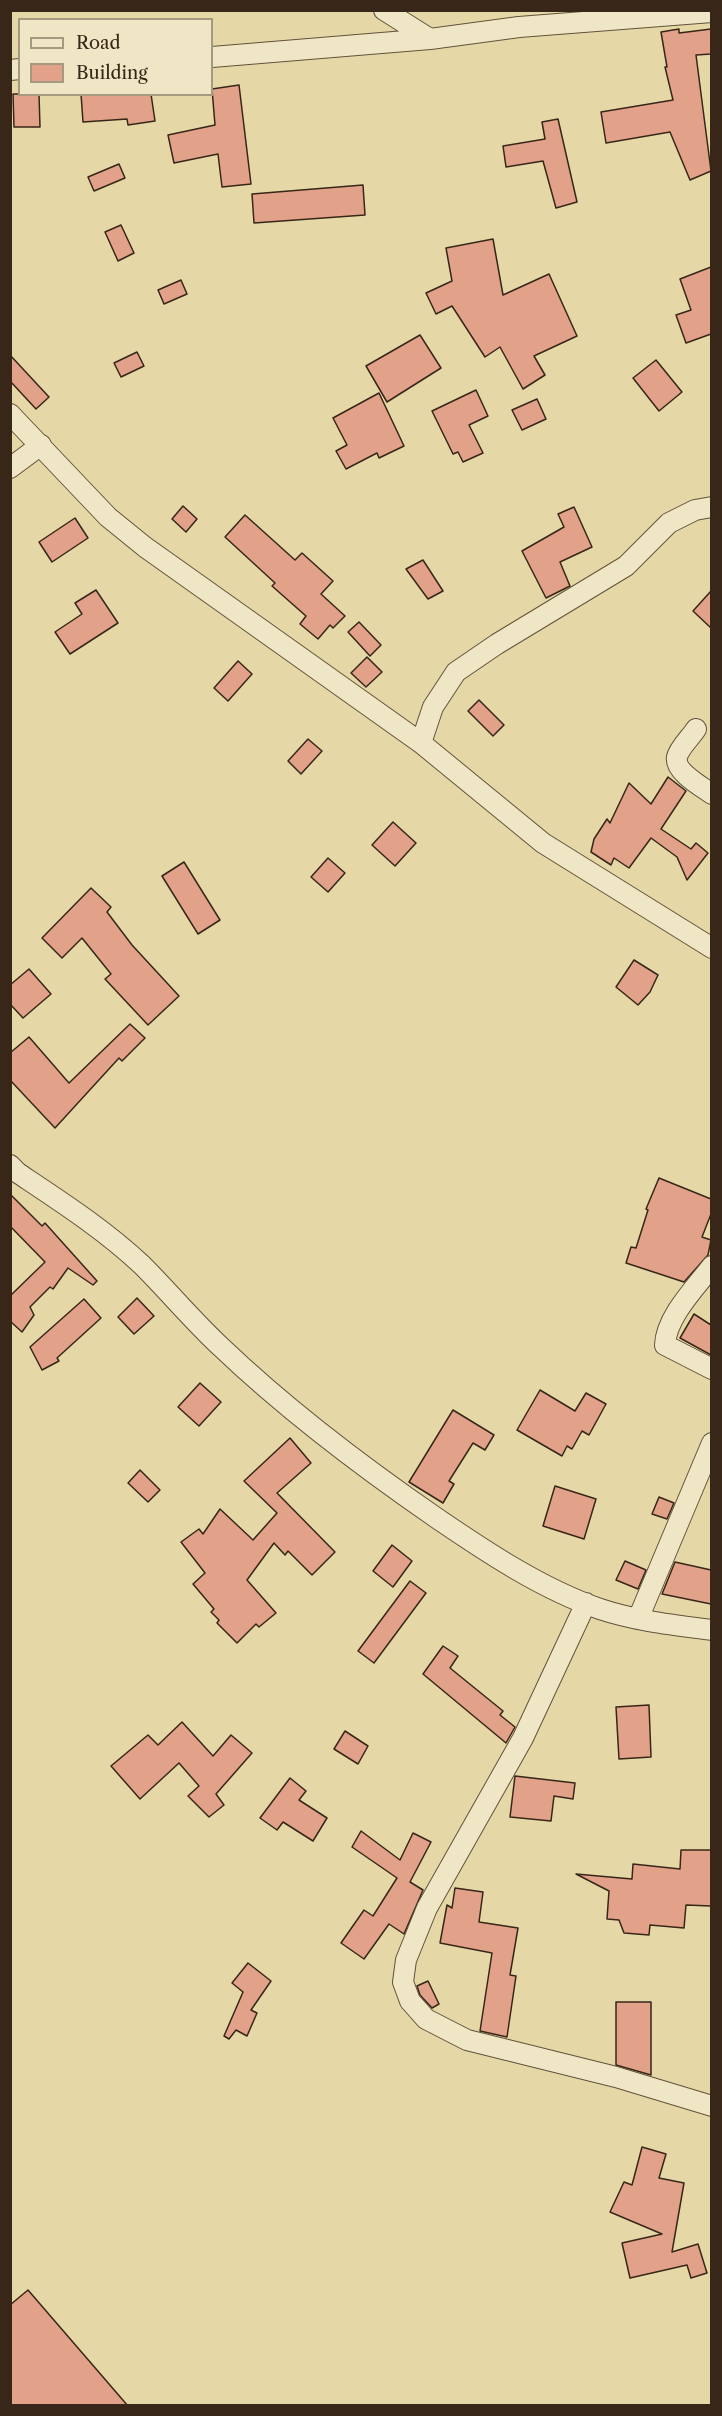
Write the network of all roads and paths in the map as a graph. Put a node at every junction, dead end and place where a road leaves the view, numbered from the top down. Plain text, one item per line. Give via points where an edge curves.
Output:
1 (384, 10) edge
2 (711, 12) edge
3 (517, 19) edge
4 (430, 39) junction
5 (213, 57) edge
6 (10, 414) edge
7 (41, 446) junction
8 (10, 468) edge
9 (711, 507) edge
10 (696, 729) dead end
11 (421, 743) junction
12 (711, 794) edge
13 (711, 948) edge
14 (10, 1165) edge
15 (711, 1266) edge
16 (711, 1369) edge
17 (711, 1443) edge
18 (586, 1603) junction
19 (638, 1619) junction
20 (711, 1630) edge
21 (711, 2106) edge

1 - 4 street
2 - 3 street
3 - 4 street
4 - 5 street
6 - 7 street
7 - 8 street
7 - 11 street via 108,517 145,548
9 - 11 street via 669,523 626,566 456,672 433,707
10 - 12 street via 677,756 678,763
11 - 13 street via 543,843
14 - 18 street via 140,1264 220,1347 316,1432 484,1550
15 - 16 street via 665,1335 665,1345
17 - 19 street
18 - 19 street
18 - 21 street via 524,1738 428,1908 406,1960 403,1982 410,2001 426,2019 467,2040 616,2077
19 - 20 street

